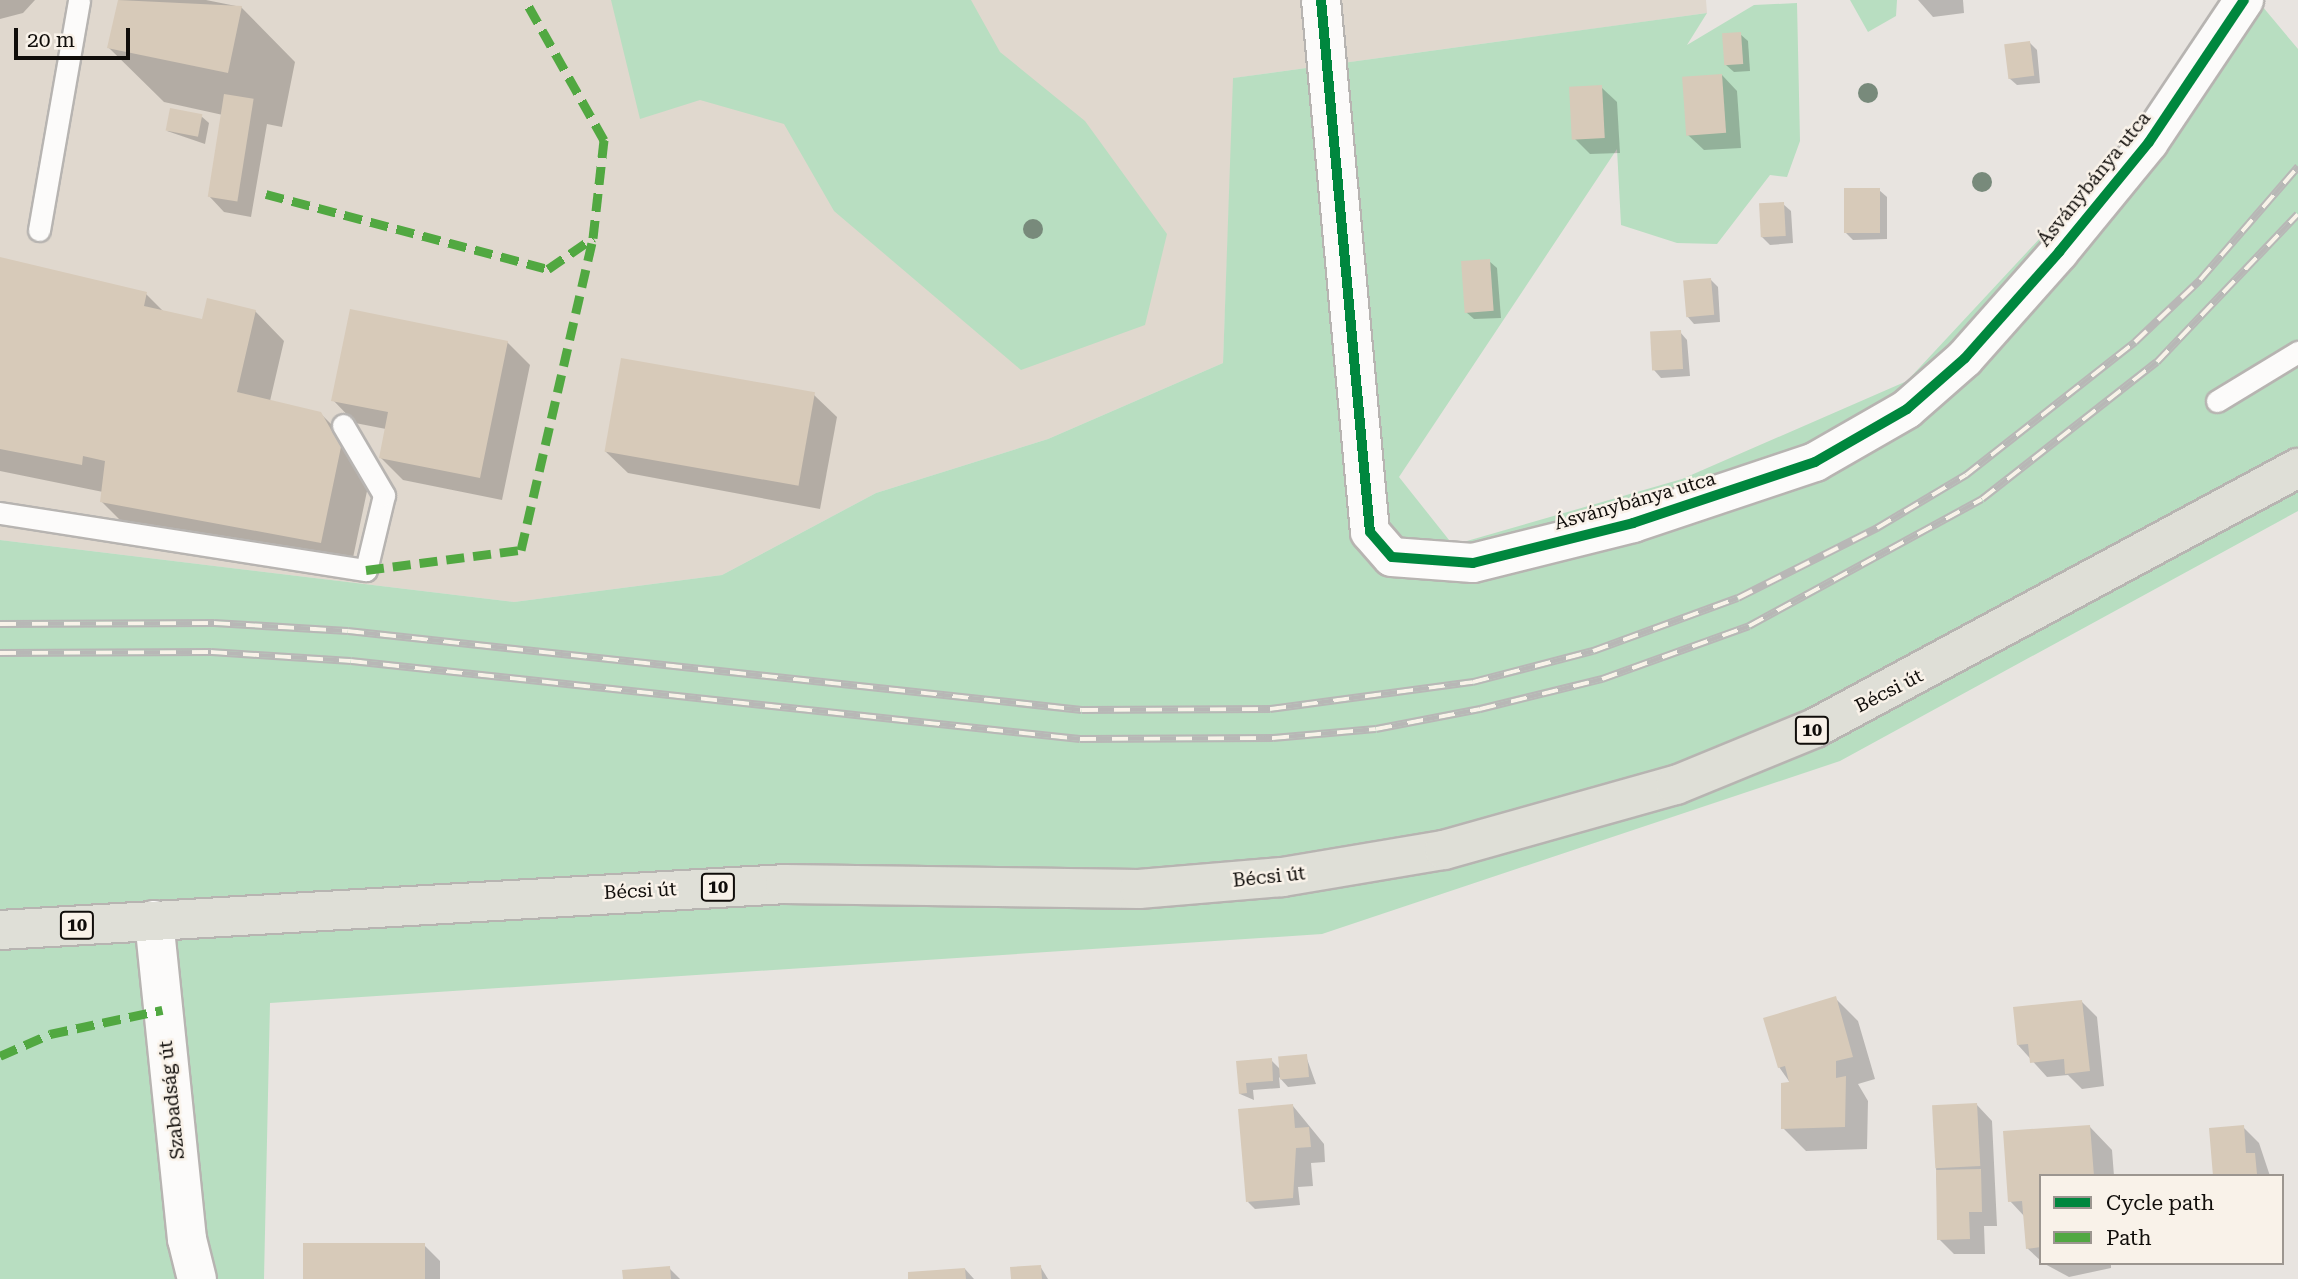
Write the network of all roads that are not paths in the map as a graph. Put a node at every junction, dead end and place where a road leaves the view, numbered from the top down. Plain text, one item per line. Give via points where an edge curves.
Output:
1 (79, 0) edge
2 (1321, 0) edge
3 (2244, 0) edge
4 (39, 230) dead end
5 (2298, 352) edge
6 (2217, 401) dead end
7 (343, 425) dead end
8 (2298, 468) edge
9 (0, 513) edge
10 (154, 920) junction
11 (0, 930) edge
12 (197, 1279) edge

1 - 4 lane
2 - 3 street, Ásványbánya utca via 1370,531 1392,557 1472,563 1633,523 1815,462 1907,409 1965,358 2059,252 2149,142
5 - 6 lane
7 - 9 lane via 384,495 366,570
8 - 10 main road, Bécsi út / 10 via 1815,728 1676,785 1444,850 1282,877 1139,888 785,884
10 - 11 main road, 10
10 - 12 street, Szabadság út via 187,1240

